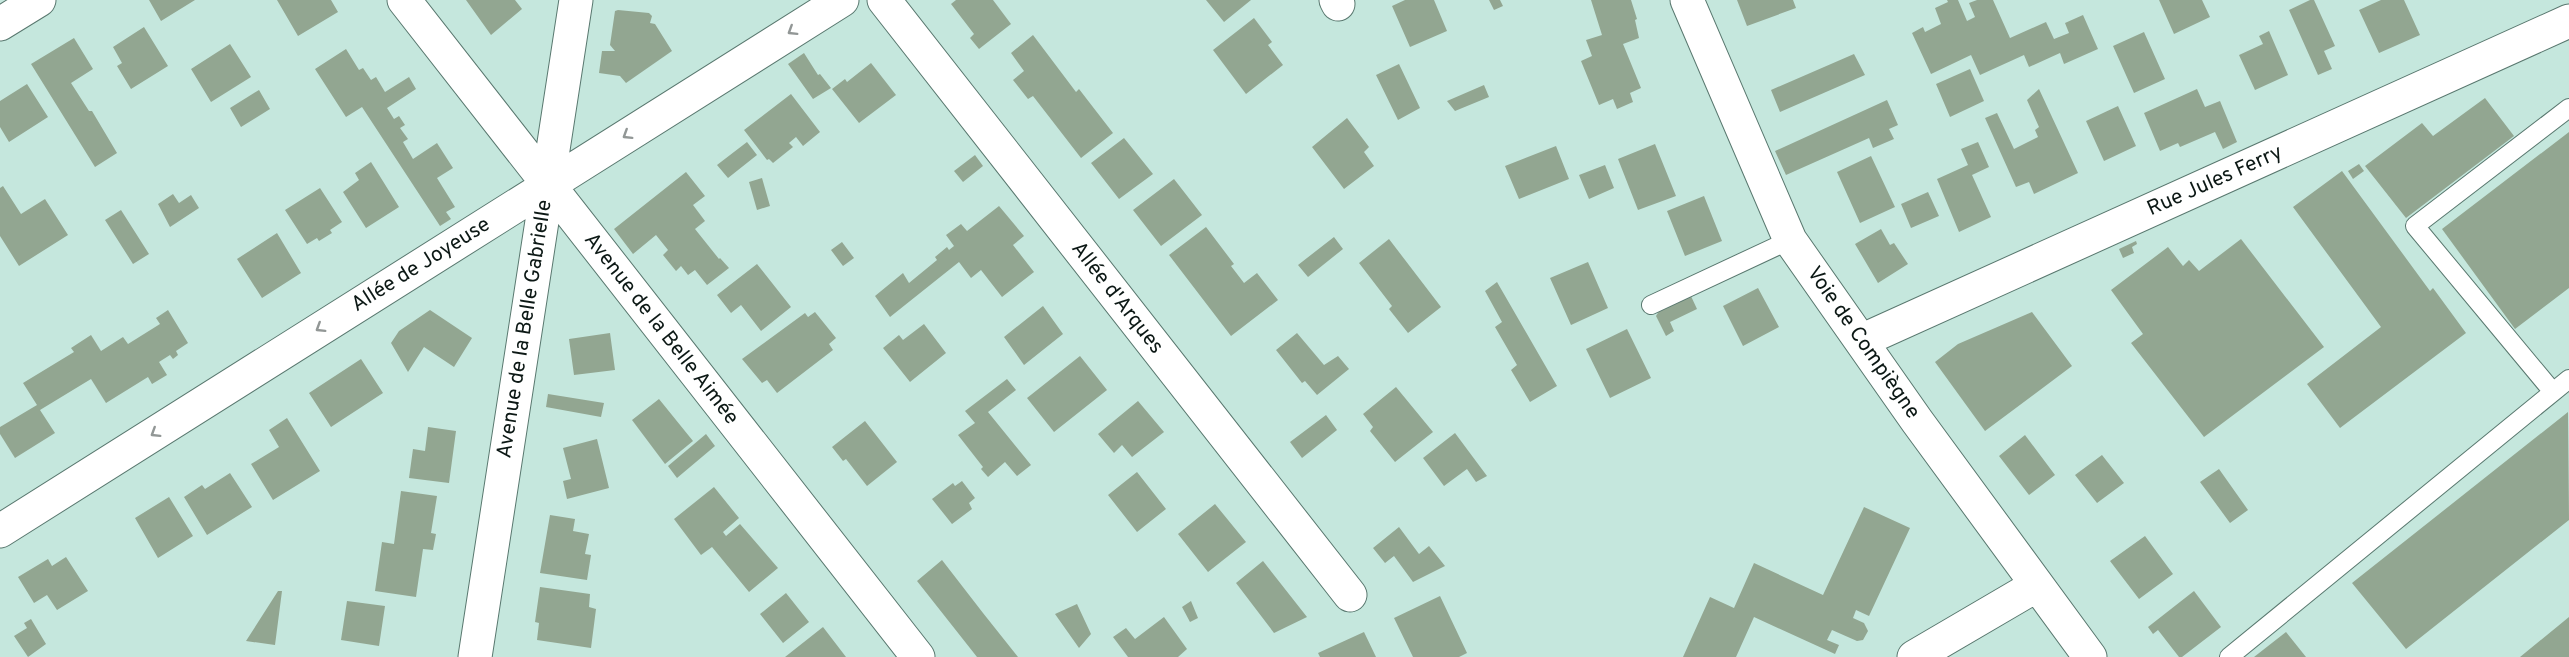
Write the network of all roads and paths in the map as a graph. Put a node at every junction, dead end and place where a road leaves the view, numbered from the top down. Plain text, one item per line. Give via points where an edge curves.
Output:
1 (39, 0) edge
2 (404, 0) edge
3 (576, 0) edge
4 (842, 0) edge
5 (884, 0) edge
6 (1687, 0) edge
7 (2569, 21) edge
8 (0, 24) edge
9 (2569, 108) edge
10 (548, 185) junction
11 (1790, 240) junction
12 (1651, 304) dead end
13 (1861, 341) junction
14 (2569, 379) edge
15 (2553, 392) junction
16 (0, 531) edge
17 (2037, 585) junction
18 (1350, 595) dead end
19 (475, 657) edge
20 (918, 657) edge
21 (1914, 657) edge
22 (2090, 657) edge
23 (2229, 657) edge

1 - 8 street
2 - 10 street, Avenue de la Belle Aimée
3 - 10 street, Avenue de la Belle Gabrielle
4 -> 10 street, Allée de Joyeuse
5 - 18 street, Allée d'Arques
6 - 11 street, Voie de Compiègne
7 - 13 street, Rue Jules Ferry
9 - 15 lane via 2415,226
10 -> 16 street, Allée de Joyeuse
10 - 19 street, Avenue de la Belle Gabrielle
10 - 20 street, Avenue de la Belle Aimée
11 - 12 lane
11 - 13 street, Voie de Compiègne
13 - 17 street, Voie de Compiègne
14 - 15 lane
15 - 23 lane
17 - 21 street
17 - 22 street, Voie de Compiègne

